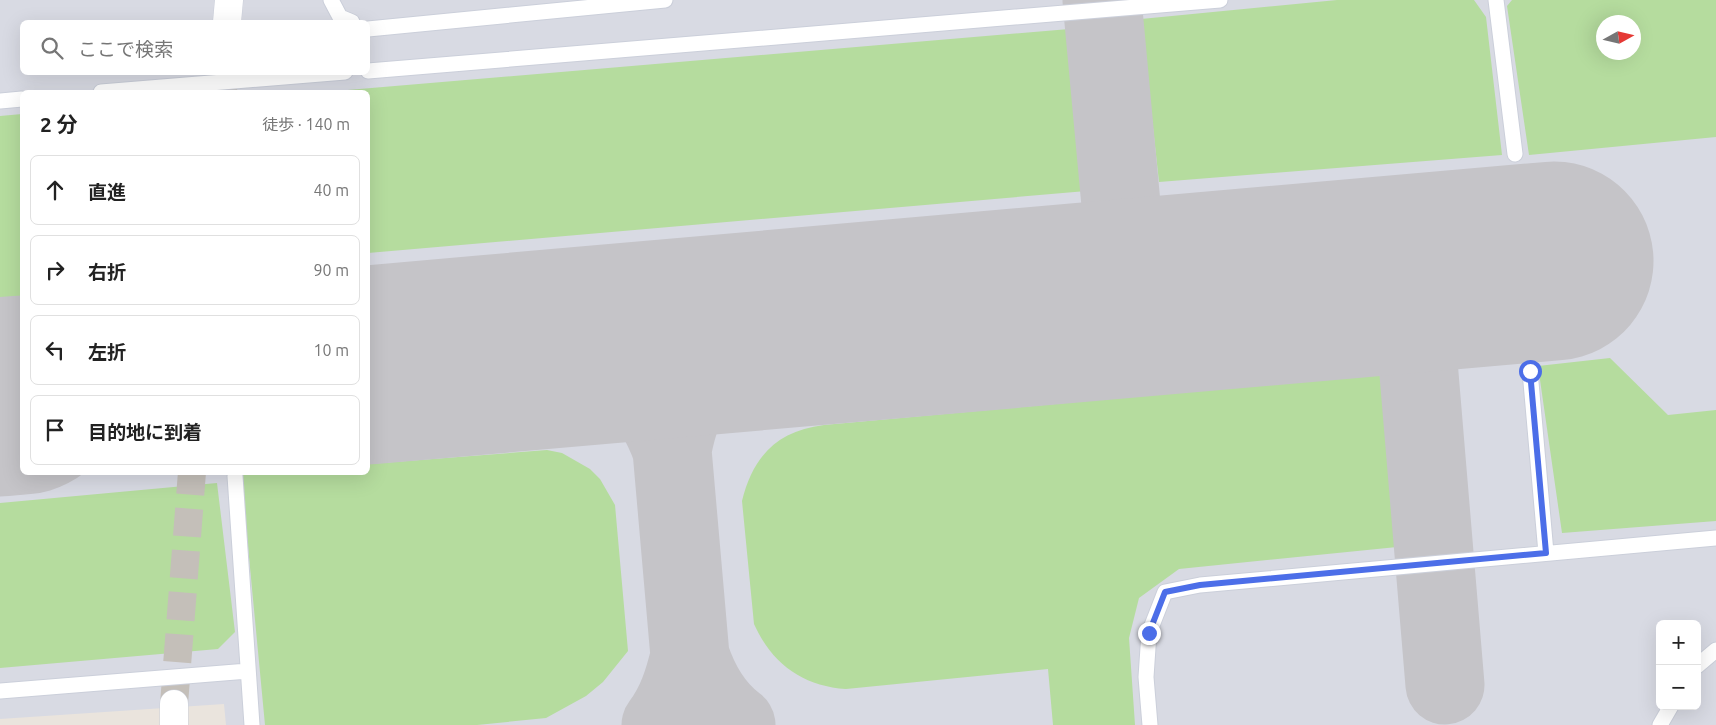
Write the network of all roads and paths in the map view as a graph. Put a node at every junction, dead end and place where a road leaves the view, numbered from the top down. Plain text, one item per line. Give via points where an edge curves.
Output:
1 (229, 0) edge
2 (331, 0) edge
3 (665, 0) edge
4 (1220, 0) edge
5 (1496, 0) edge
6 (228, 20) edge
7 (348, 20) edge
8 (370, 29) edge
9 (370, 71) edge
10 (308, 75) edge
11 (125, 90) edge
12 (20, 99) edge
13 (0, 101) edge
14 (1515, 154) dead end
15 (1530, 371) dead end
16 (234, 476) dead end
17 (1716, 538) edge
18 (1546, 553) junction
19 (1716, 650) edge
20 (1698, 665) edge
21 (248, 671) junction
22 (0, 691) edge
23 (1669, 710) edge
24 (252, 725) edge
25 (1150, 725) edge
26 (1660, 725) edge

1 - 6 main road
2 - 7 lane via 340,16
3 - 8 lane
4 - 9 lane
5 - 14 lane
10 - 11 lane
12 - 13 lane
15 - 18 lane
16 - 21 lane
17 - 18 lane
18 - 25 lane via 1200,585 1165,592 1149,633 1146,677
19 - 20 lane
21 - 22 lane
21 - 24 lane
23 - 26 lane

